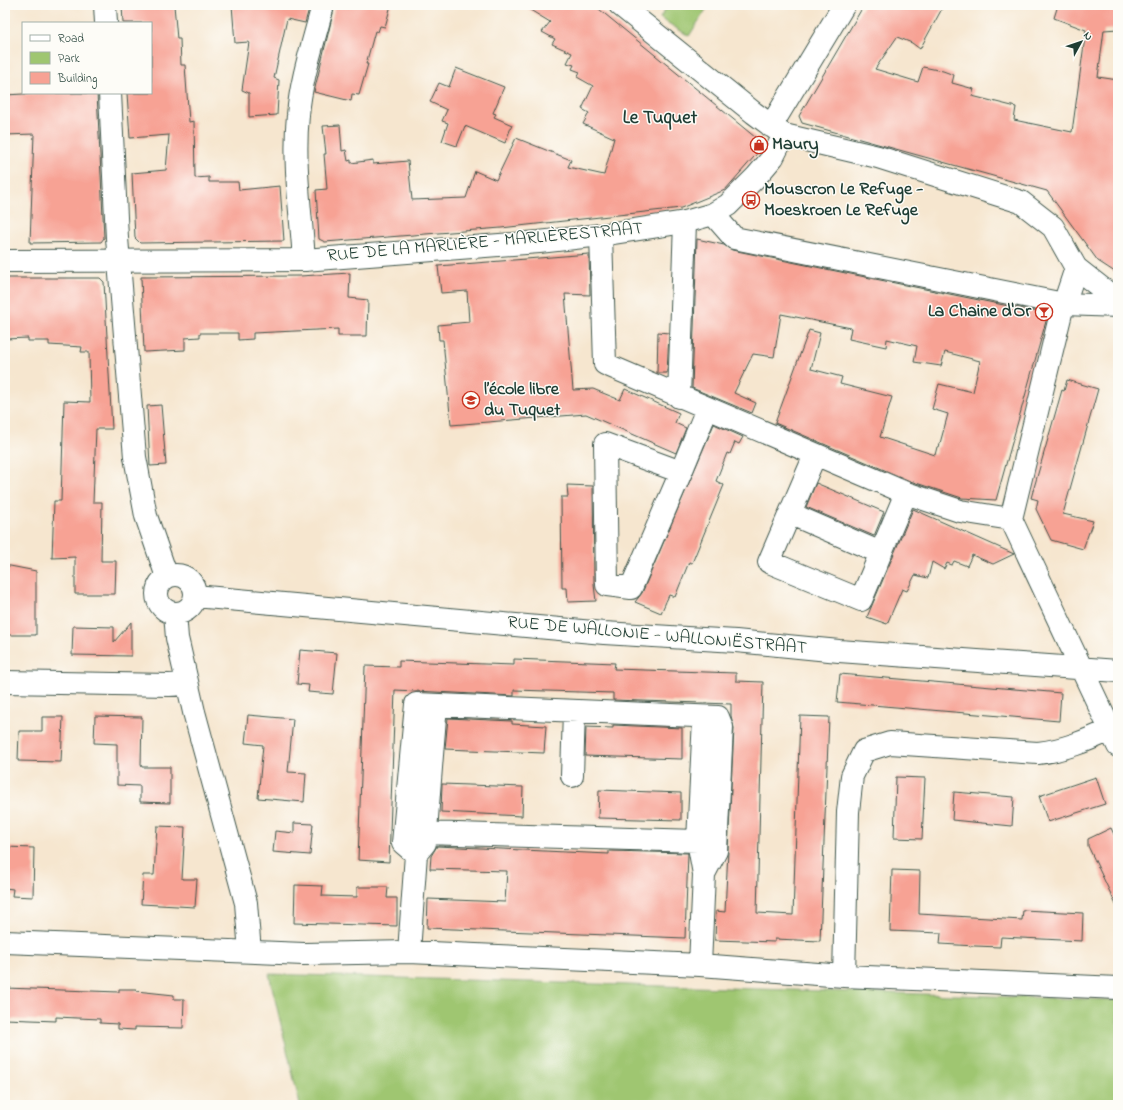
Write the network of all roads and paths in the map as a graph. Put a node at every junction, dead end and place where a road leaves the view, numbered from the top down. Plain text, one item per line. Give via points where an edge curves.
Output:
1 (105, 5) edge
2 (323, 5) edge
3 (620, 5) edge
4 (844, 5) edge
5 (106, 22) edge
6 (110, 94) edge
7 (777, 130) junction
8 (713, 214) junction
9 (685, 222) junction
10 (601, 235) junction
11 (119, 260) junction
12 (304, 260) junction
13 (5, 261) edge
14 (1076, 268) junction
15 (1118, 301) edge
16 (1064, 304) junction
17 (1118, 306) edge
18 (679, 397) junction
19 (707, 409) junction
20 (815, 454) junction
21 (681, 472) junction
22 (906, 493) junction
23 (791, 514) junction
24 (1010, 520) junction
25 (881, 554) junction
26 (167, 577) junction
27 (196, 596) junction
28 (175, 613) junction
29 (1079, 667) junction
30 (1118, 671) edge
31 (5, 682) edge
32 (187, 684) junction
33 (436, 705) junction
34 (574, 712) junction
35 (704, 718) junction
36 (1114, 738) edge
37 (572, 776) dead end
38 (425, 833) junction
39 (698, 841) junction
40 (416, 854) junction
41 (704, 874) junction
42 (5, 942) edge
43 (250, 952) junction
44 (408, 952) junction
45 (700, 965) junction
46 (844, 976) junction
47 (1114, 987) edge

1 - 5 street
2 - 12 street via 298,114 296,145
3 - 7 street
4 - 7 street, RUE DE LA MARLIÈRE - MARLIÈRESTRAAT
6 - 11 street
7 - 8 street, RUE DE LA MARLIÈRE - MARLIÈRESTRAAT via 773,157 728,205
7 - 14 street via 878,157 1020,202 1053,227
8 - 9 street, RUE DE LA MARLIÈRE - MARLIÈRESTRAAT
8 - 16 street via 734,238
9 - 10 street, RUE DE LA MARLIÈRE - MARLIÈRESTRAAT
9 - 18 street
10 - 12 street, RUE DE LA MARLIÈRE - MARLIÈRESTRAAT via 531,243
10 - 18 street via 605,364
11 - 12 street, RUE DE LA MARLIÈRE - MARLIÈRESTRAAT
11 - 13 street, RUE DE LA MARLIÈRE - MARLIÈRESTRAAT
11 - 26 street via 135,457 146,516
14 - 15 street
14 - 16 street
16 - 17 street
16 - 24 street
18 - 19 street
19 - 20 street
19 - 21 street
20 - 22 street
20 - 23 street
21 - 21 street via 605,444 607,585 631,588
22 - 24 street via 960,511
22 - 25 street
23 - 25 street
23 - 25 street via 769,562 861,600
24 - 29 street
26 - 27 street via 184,577 193,585
26 - 28 street via 159,586 158,598 164,608
27 - 28 street via 191,607
27 - 29 street, RUE DE WALLONIE - WALLONIËSTRAAT via 604,633
28 - 32 street via 177,638
29 - 30 street, RUE DE WALLONIE - WALLONIËSTRAAT
29 - 36 street
31 - 32 street
32 - 43 street via 246,904
33 - 34 street
33 - 38 street
33 - 40 street via 416,704 403,843
34 - 35 street
34 - 37 street
35 - 39 street
35 - 41 street via 718,718 722,728 716,851
36 - 46 street via 1038,753 890,743 864,751 852,776 848,812
38 - 39 street
38 - 40 street via 425,843
39 - 41 street
40 - 44 street
41 - 45 street
42 - 43 street
43 - 44 street
44 - 45 street
45 - 46 street
46 - 47 street

